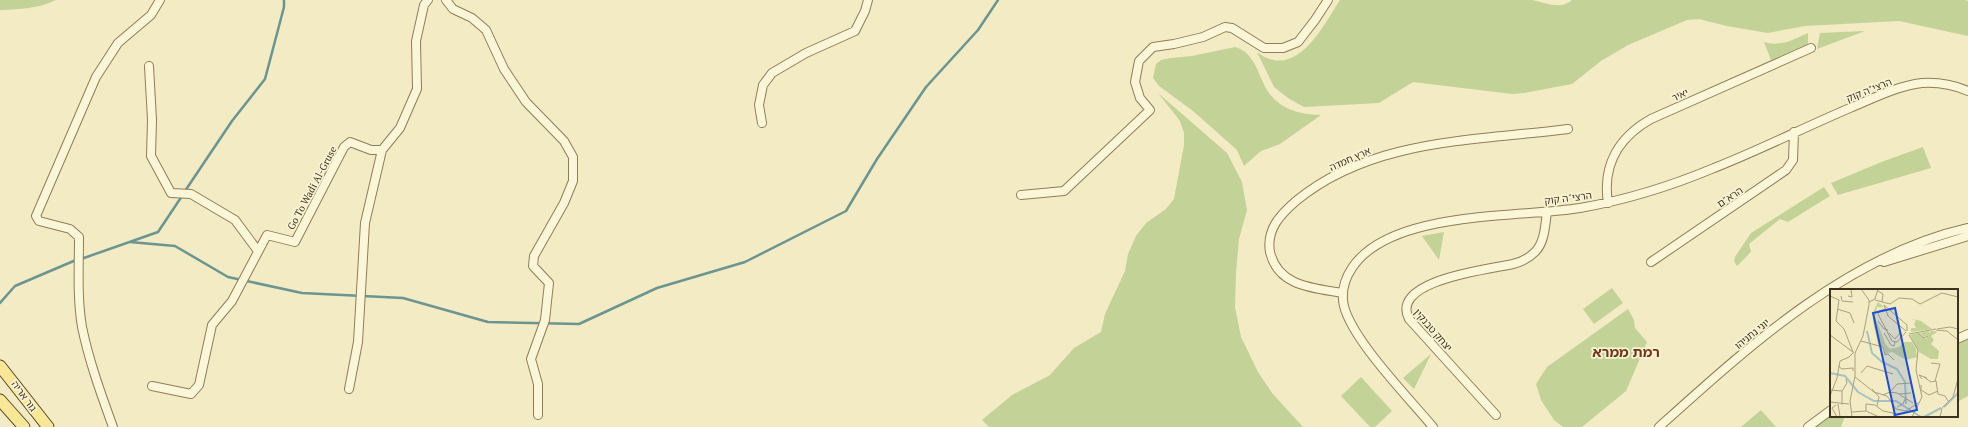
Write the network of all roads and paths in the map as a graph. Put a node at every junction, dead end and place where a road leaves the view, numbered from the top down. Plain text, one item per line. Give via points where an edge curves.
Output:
1 (160, 0) edge
2 (428, 0) edge
3 (446, 0) edge
4 (868, 0) edge
5 (1328, 0) edge
6 (1811, 48) dead end
7 (148, 66) dead end
8 (1968, 91) edge
9 (762, 123) dead end
10 (1568, 129) dead end
11 (1794, 132) junction
12 (382, 150) junction
13 (1021, 195) dead end
14 (1608, 203) junction
15 (1547, 212) junction
16 (1968, 228) edge
17 (1968, 236) edge
18 (258, 252) junction
19 (1651, 262) dead end
20 (1866, 267) junction
21 (1830, 289) edge
22 (1830, 289) edge
23 (1343, 293) junction
24 (1968, 334) edge
25 (1958, 339) edge
26 (0, 366) edge
27 (152, 386) dead end
28 (349, 389) dead end
29 (0, 400) edge
30 (1830, 411) edge
31 (538, 414) dead end
32 (1496, 415) dead end
33 (24, 427) edge
34 (48, 427) edge
35 (114, 427) edge
36 (1433, 427) edge
37 (1659, 427) edge
38 (1808, 427) edge

1 - 35 street via 151,15 118,43 96,77 36,216 39,221 70,229 79,237 78,279 82,326 97,383
2 - 12 street via 424,5 416,41 417,88 400,128
3 - 31 street via 453,9 472,18 486,30 504,69 526,102 564,141 573,157 573,180 564,203 534,256 533,266 549,283 545,320 532,359 538,384
4 - 9 street via 855,31 806,53 772,73 763,84 759,105
5 - 13 street via 1298,42 1283,48 1264,48 1232,28 1225,27 1203,37 1153,47 1139,61 1135,82 1140,98 1150,110 1064,192
6 - 14 street, יאיר via 1651,119 1633,130 1620,144 1611,163 1606,192
7 - 18 street via 152,120 151,156 171,193 191,194 235,220
8 - 11 street, הרצי"ה קוק via 1947,84 1914,84 1891,91
10 - 23 street, ארץ חמדה via 1443,143 1401,151 1367,160 1306,193 1278,218 1272,227 1272,258 1281,274 1298,285
11 - 14 street, הרצי"ה קוק via 1706,172
11 - 19 street, הרא"ם via 1793,160 1786,170
12 - 18 street, Go To Wadi Al-Gruse via 371,150 350,142 344,147 295,242 267,235
12 - 28 street via 364,223 358,342
14 - 15 street, הרצי"ה קוק
15 - 23 street, הרצי"ה קוק via 1448,222 1399,234 1366,252 1358,260 1346,277
15 - 32 street, יצחק טבנקין via 1542,240 1539,247 1528,257 1514,263 1445,278 1415,294 1406,306 1405,311 1409,319
16 - 20 street, יוני נתניהו via 1890,254
17 - 20 street, יוני נתניהו
18 - 27 street, Go To Wadi Al-Gruse via 232,301 212,325 199,385 191,394
20 - 21 street, יוני נתניהו
22 - 37 street, יוני נתניהו via 1774,329
23 - 36 street, הרצי"ה קוק via 1345,310 1355,332
24 - 25 street
26 - 34 main road, גור אריה
29 - 33 main road, גור אריה
30 - 38 street

